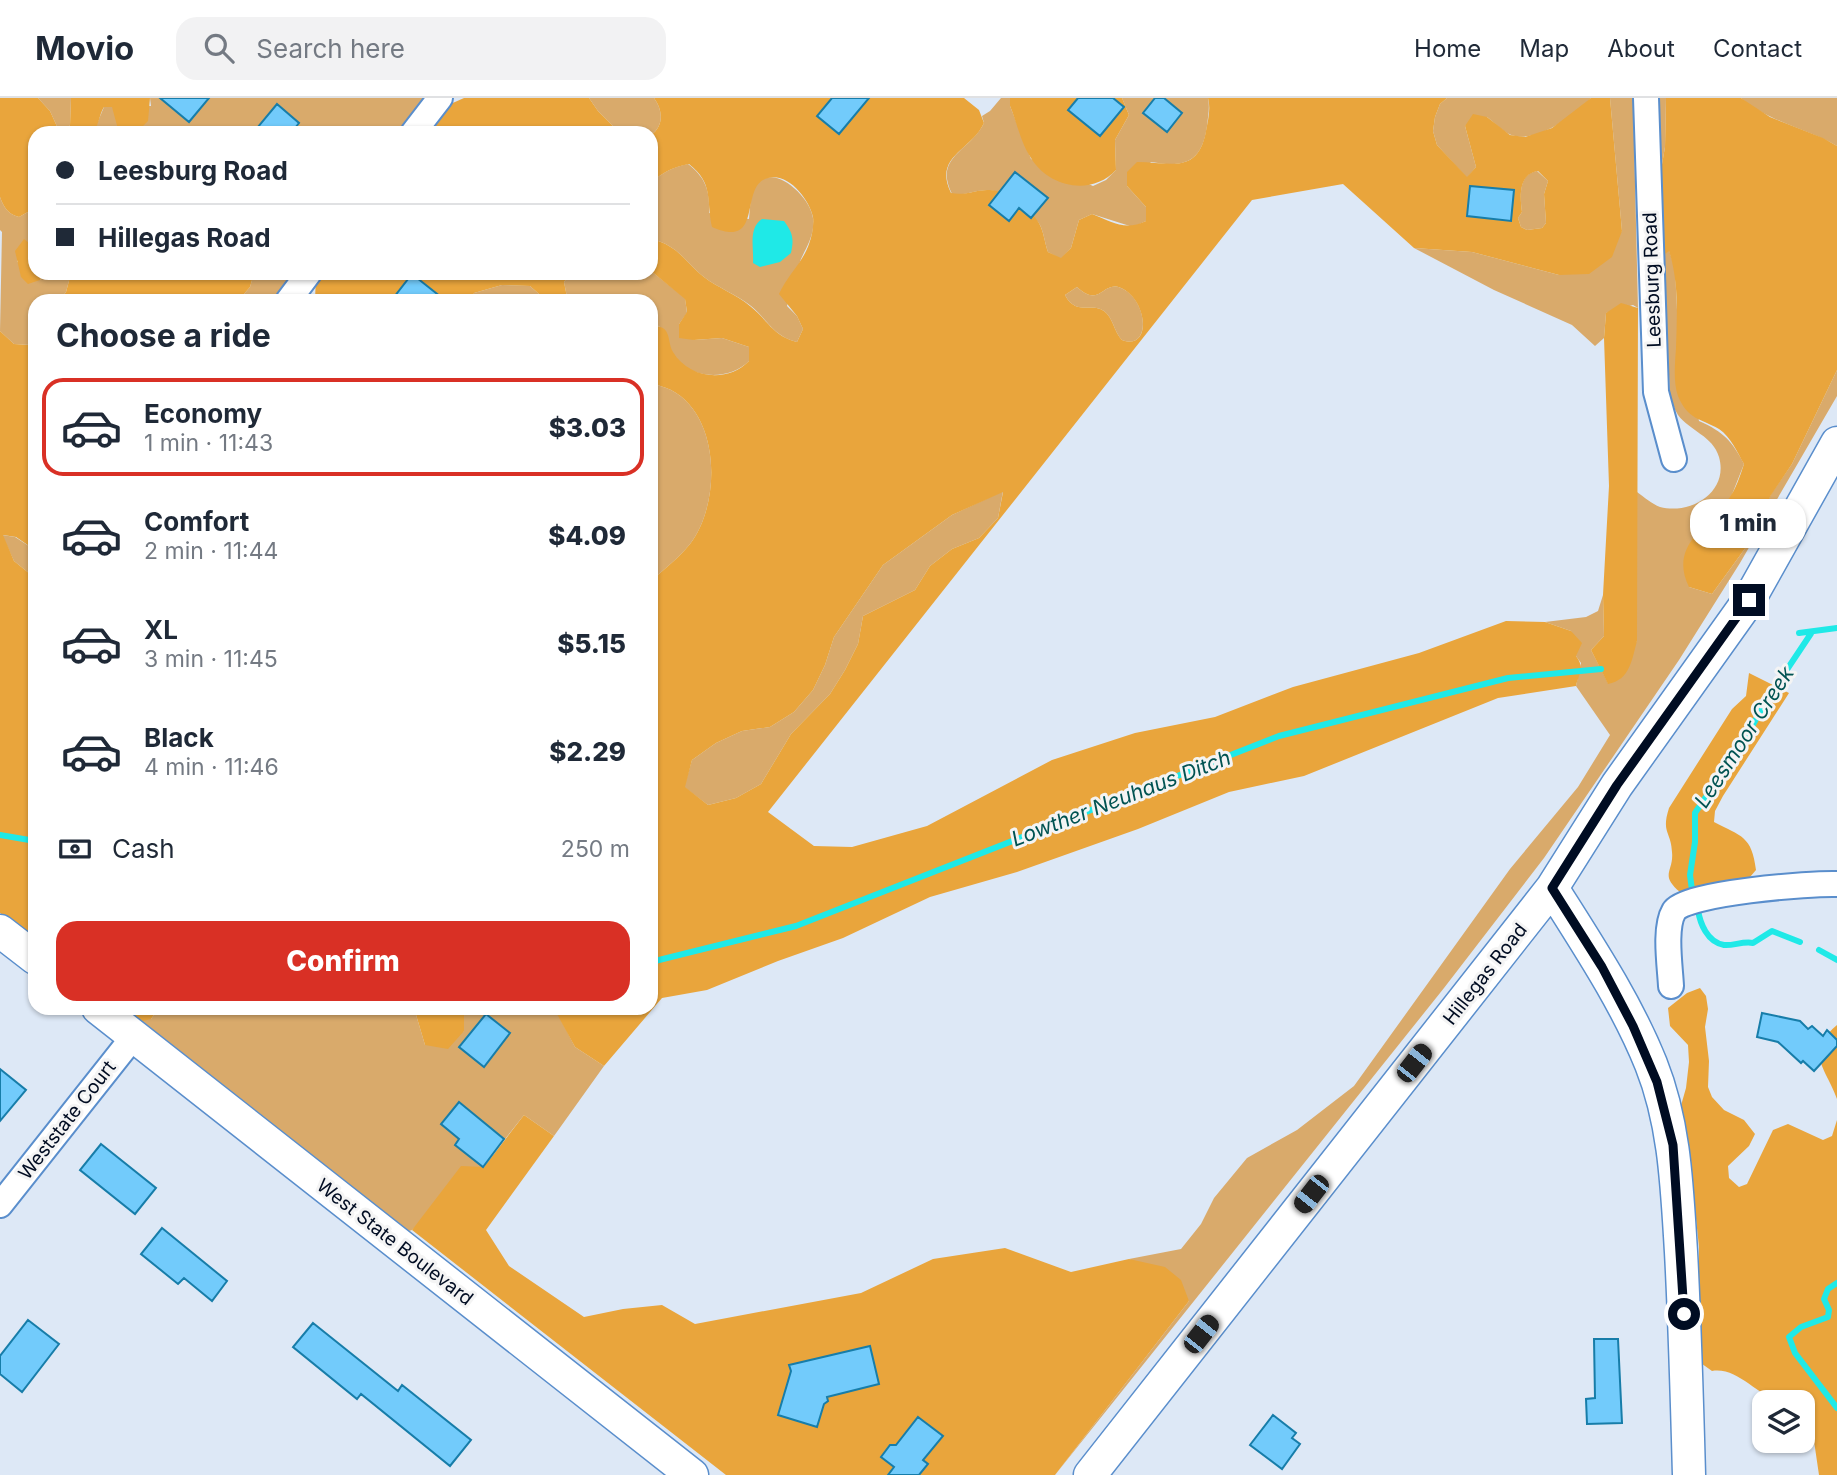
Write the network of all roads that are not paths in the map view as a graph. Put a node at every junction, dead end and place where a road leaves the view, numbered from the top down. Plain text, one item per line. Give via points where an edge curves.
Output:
1 (440, 98) edge
2 (1646, 98) edge
3 (418, 126) edge
4 (1837, 443) edge
5 (1674, 459) dead end
6 (1837, 884) edge
7 (1552, 888) junction
8 (0, 930) edge
9 (28, 952) edge
10 (1671, 986) dead end
11 (108, 1015) edge
12 (134, 1036) junction
13 (0, 1205) edge
14 (692, 1475) edge
15 (1090, 1475) edge
16 (1689, 1475) edge

1 - 3 street
2 - 5 street, Leesburg Road via 1656,392
4 - 7 main road, Hillegas Road via 1749,600 1617,785
6 - 10 street via 1684,902 1671,920
7 - 15 main road, Hillegas Road
7 - 16 main road via 1633,1026 1651,1064 1667,1119 1679,1214
8 - 9 main road
11 - 12 main road, West State Boulevard
12 - 13 street, Weststate Court
12 - 14 main road, West State Boulevard

